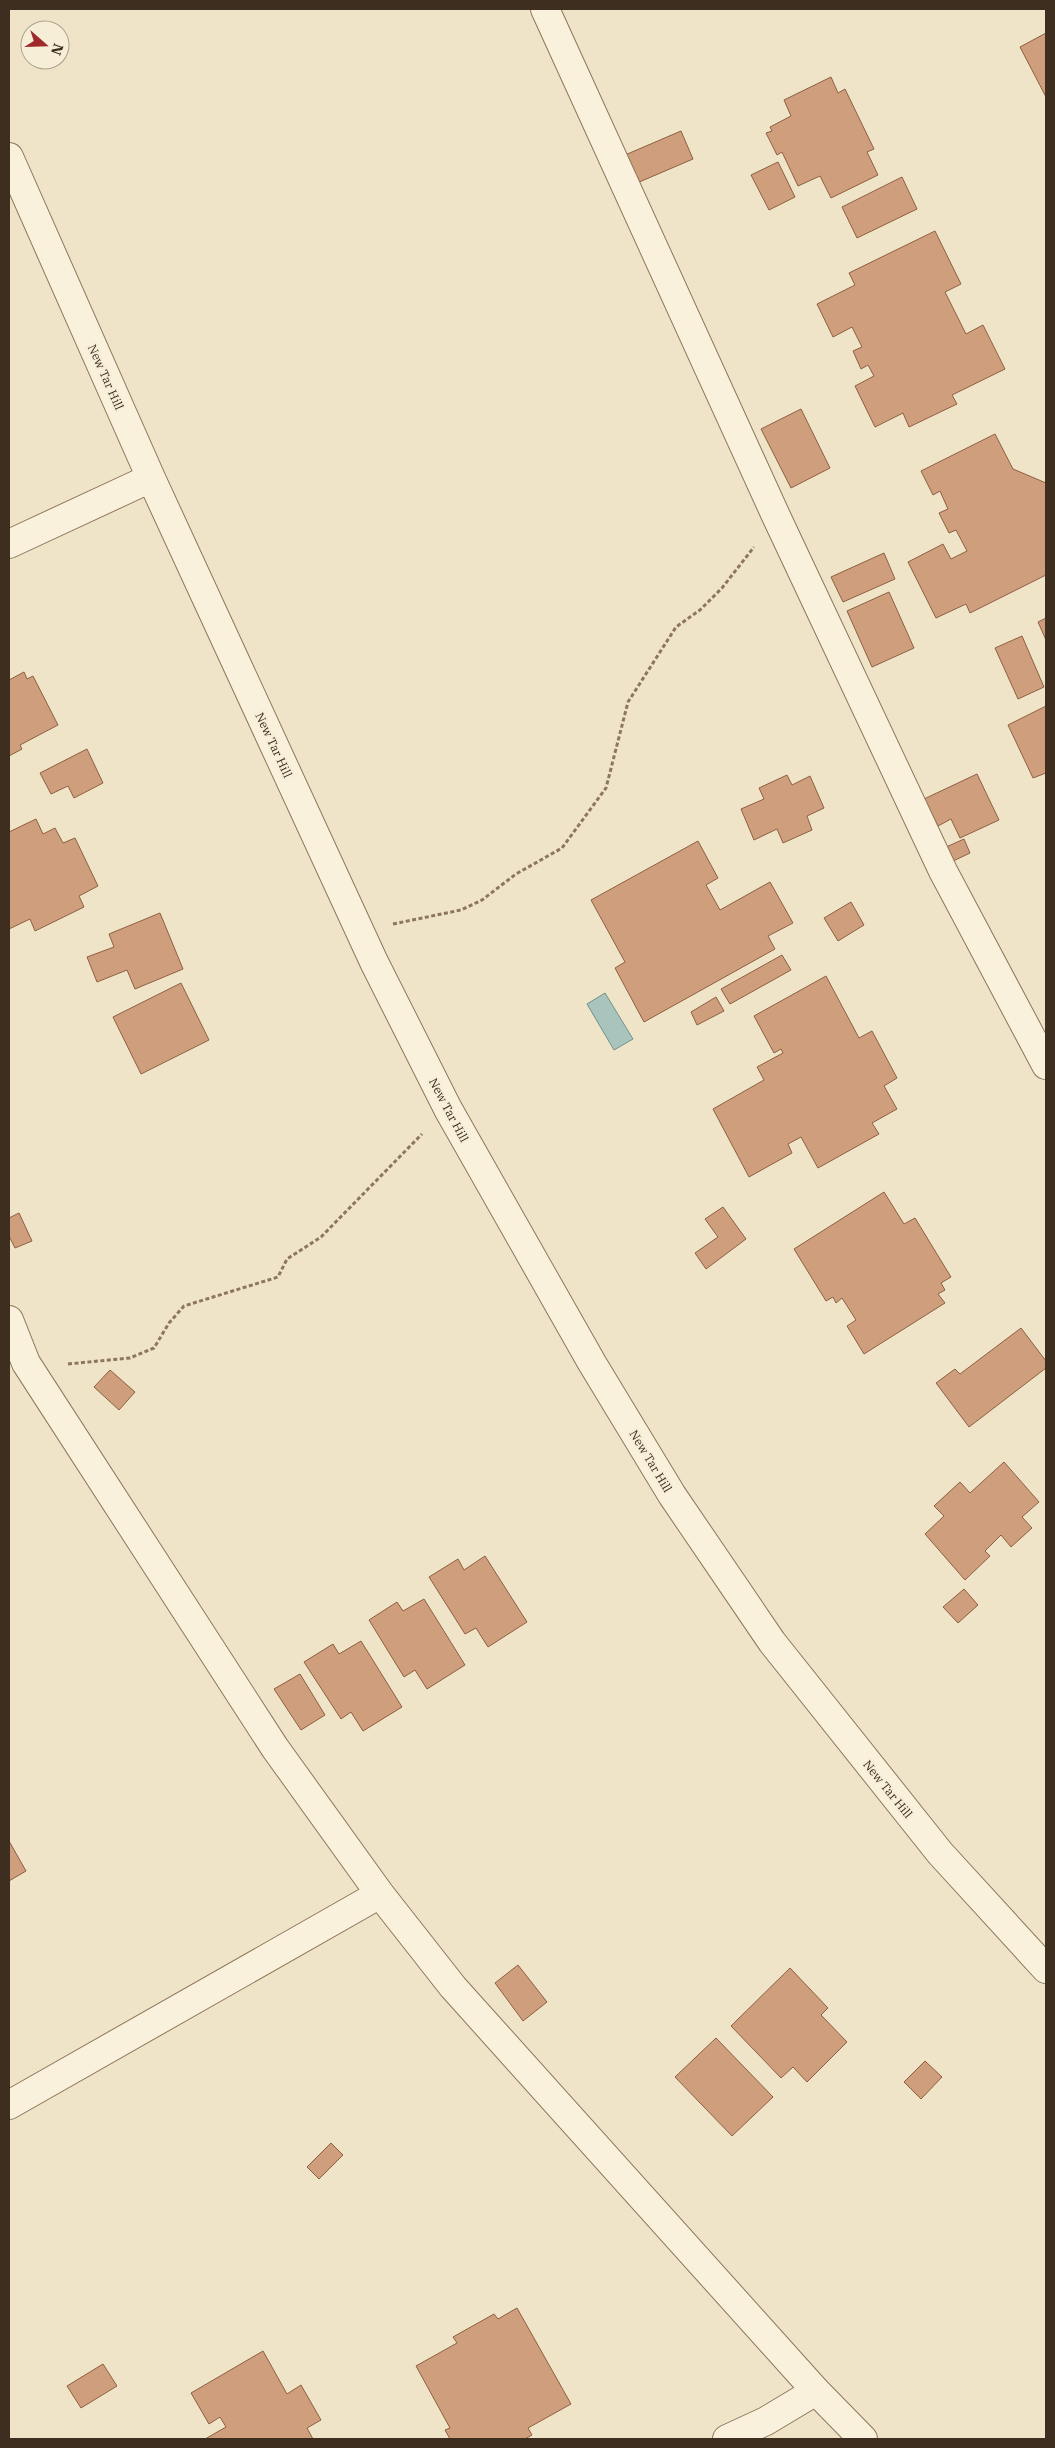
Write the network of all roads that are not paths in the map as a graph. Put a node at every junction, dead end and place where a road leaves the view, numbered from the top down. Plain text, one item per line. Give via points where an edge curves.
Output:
1 (545, 9) edge
2 (9, 157) edge
3 (151, 478) junction
4 (9, 544) edge
5 (1046, 1065) edge
6 (9, 1320) edge
7 (17, 1367) edge
8 (380, 1894) junction
9 (1046, 1969) edge
10 (9, 2105) edge
11 (816, 2391) junction
12 (727, 2439) edge
13 (863, 2439) edge

1 - 5 street via 776,516 943,871
2 - 3 street, New Tar Hill
3 - 4 street
3 - 9 street, New Tar Hill via 374,962 448,1109 592,1363 672,1495 772,1642 940,1853
6 - 7 street
7 - 8 street via 275,1748
8 - 10 street
8 - 11 street via 454,1987
11 - 12 street via 766,2421
11 - 13 street

